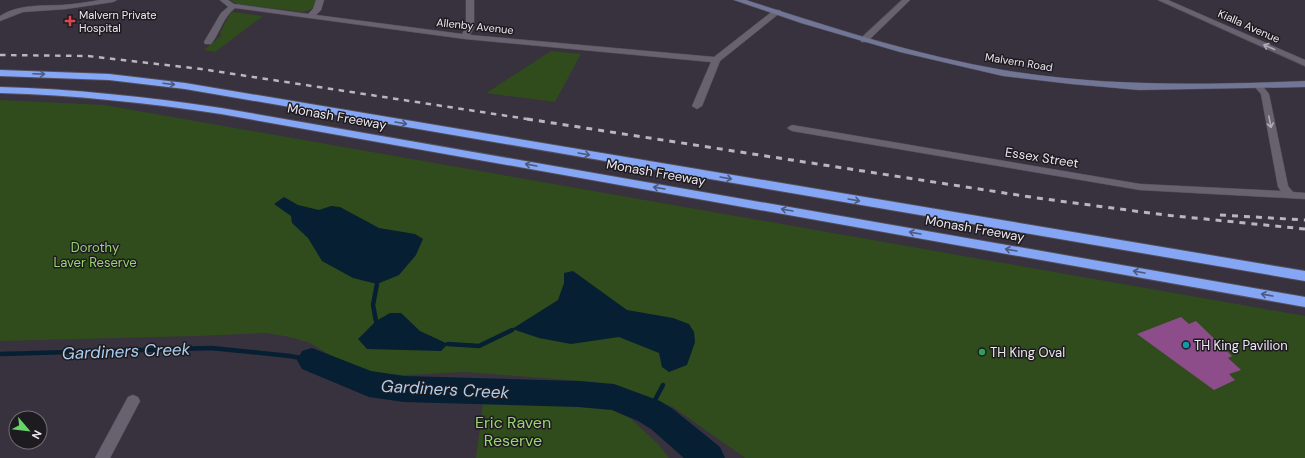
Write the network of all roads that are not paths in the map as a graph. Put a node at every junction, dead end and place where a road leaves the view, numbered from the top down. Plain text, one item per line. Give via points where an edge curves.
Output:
1 (113, 0) edge
2 (224, 0) edge
3 (320, 0) edge
4 (470, 0) edge
5 (738, 0) edge
6 (906, 0) edge
7 (1162, 0) edge
8 (233, 6) junction
9 (777, 12) junction
10 (310, 16) junction
11 (0, 19) edge
12 (465, 37) junction
13 (864, 40) junction
14 (208, 42) dead end
15 (716, 60) junction
16 (1305, 63) edge
17 (0, 74) edge
18 (1305, 84) edge
19 (1258, 86) junction
20 (0, 90) edge
21 (697, 106) dead end
22 (792, 128) dead end
23 (1290, 196) junction
24 (1305, 196) edge
25 (1305, 276) edge
26 (1305, 302) edge
27 (133, 401) dead end
28 (102, 458) edge

1 - 11 street via 19,10
2 - 8 street, Allenby Avenue
3 - 10 street via 317,10
4 - 12 street via 470,27
5 - 9 main road, Malvern Road
6 - 13 street
16 -> 7 street, Kialla Avenue
8 - 10 street, Allenby Avenue
8 - 14 street via 225,12 216,33
9 - 13 main road, Malvern Road
9 - 15 street
10 - 12 street, Allenby Avenue
12 - 15 street, Allenby Avenue
13 - 19 main road, Malvern Road via 1003,73 1057,80 1137,86
15 - 21 street
17 -> 25 highway, Monash Freeway via 109,77 193,87
18 - 19 main road, Malvern Road
19 -> 23 street via 1265,94 1283,187
26 -> 20 highway, Monash Freeway via 221,111 121,97
22 - 23 street, Essex Street via 1140,186
23 - 24 street, Essex Street
27 - 28 street

